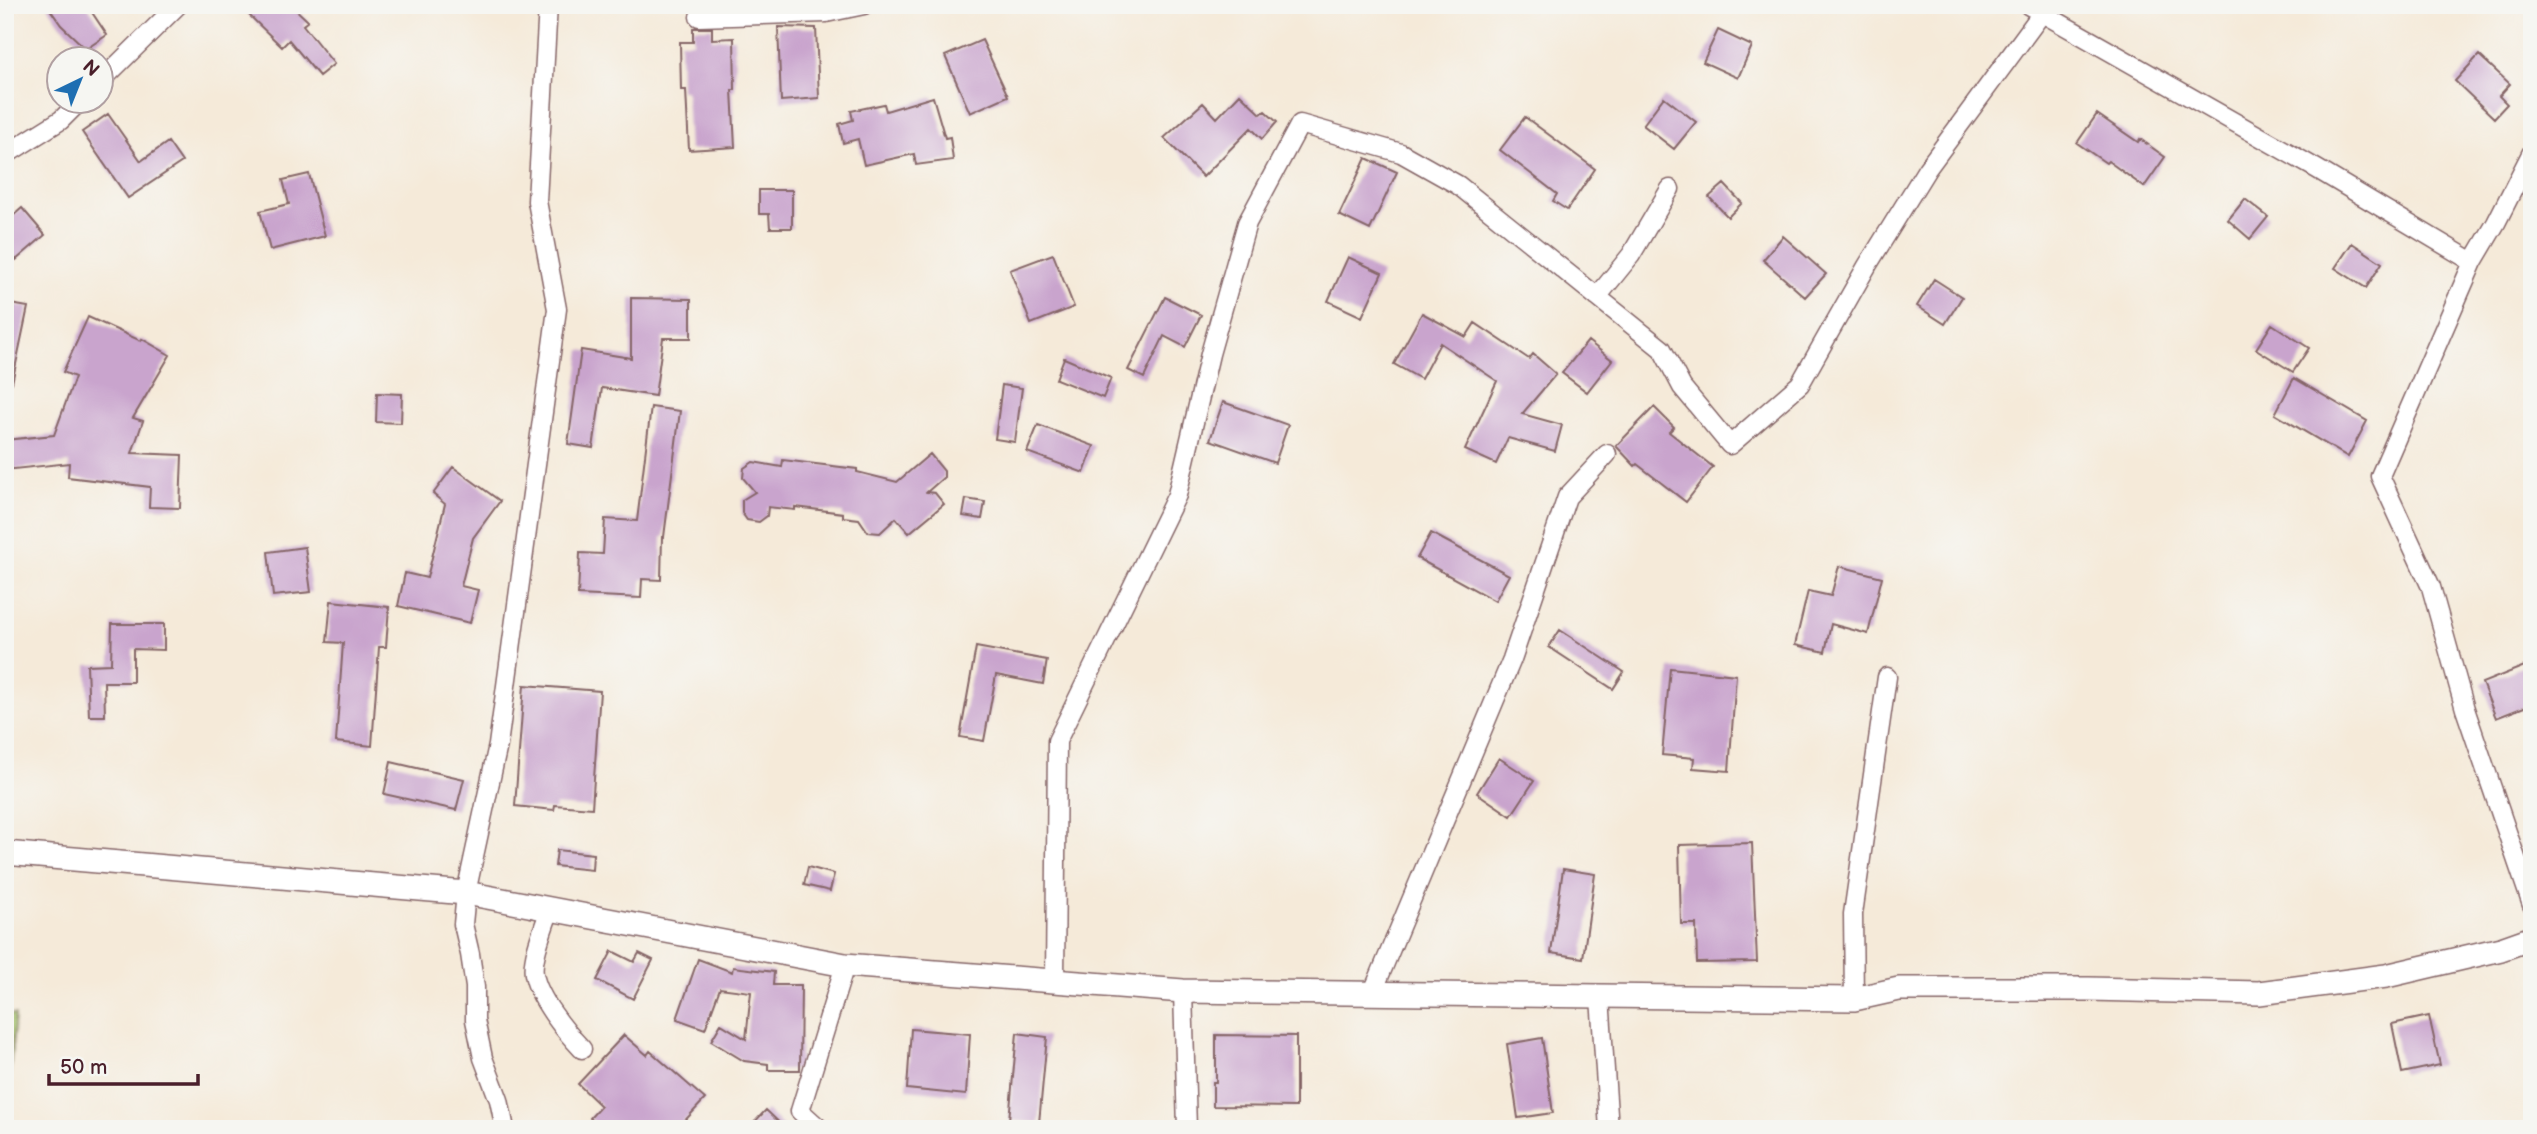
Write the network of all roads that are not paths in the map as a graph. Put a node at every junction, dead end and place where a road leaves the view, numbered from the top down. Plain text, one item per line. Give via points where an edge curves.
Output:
1 (178, 5) edge
2 (548, 5) edge
3 (864, 5) edge
4 (2035, 9) edge
5 (699, 17) dead end
6 (116, 66) edge
7 (65, 116) edge
8 (2532, 152) edge
9 (5, 155) edge
10 (1670, 189) dead end
11 (2473, 262) junction
12 (1597, 297) junction
13 (1607, 454) dead end
14 (1887, 677) dead end
15 (5, 853) edge
16 (466, 893) junction
17 (2532, 905) edge
18 (550, 909) junction
19 (2532, 937) edge
20 (845, 965) junction
21 (1055, 981) junction
22 (1183, 991) junction
23 (1372, 994) junction
24 (1600, 997) junction
25 (1854, 999) junction
26 (582, 1049) dead end
27 (505, 1129) edge
28 (820, 1129) edge
29 (1187, 1129) edge
30 (1609, 1129) edge

1 - 6 street
2 - 16 street via 537,201 557,309 498,744
3 - 5 street via 826,13
4 - 11 street
4 - 12 street via 1927,169 1800,384 1730,445 1682,387 1662,349
7 - 9 street
8 - 11 street
10 - 12 street via 1631,255
11 - 17 street via 2380,477 2431,587 2465,709
12 - 21 street via 1458,185 1401,153 1300,124 1247,223 1177,495 1057,741
13 - 23 street via 1567,497 1513,659
14 - 25 street via 1853,914
15 - 16 street
16 - 18 street
16 - 27 street via 463,924 475,987 475,1020
18 - 20 street
18 - 26 street via 533,972 541,993
19 - 25 street via 2501,949 2386,976 2259,993 1899,989
20 - 21 street
20 - 28 street via 800,1111
21 - 22 street
22 - 23 street
22 - 29 street
23 - 24 street
24 - 25 street
24 - 30 street

